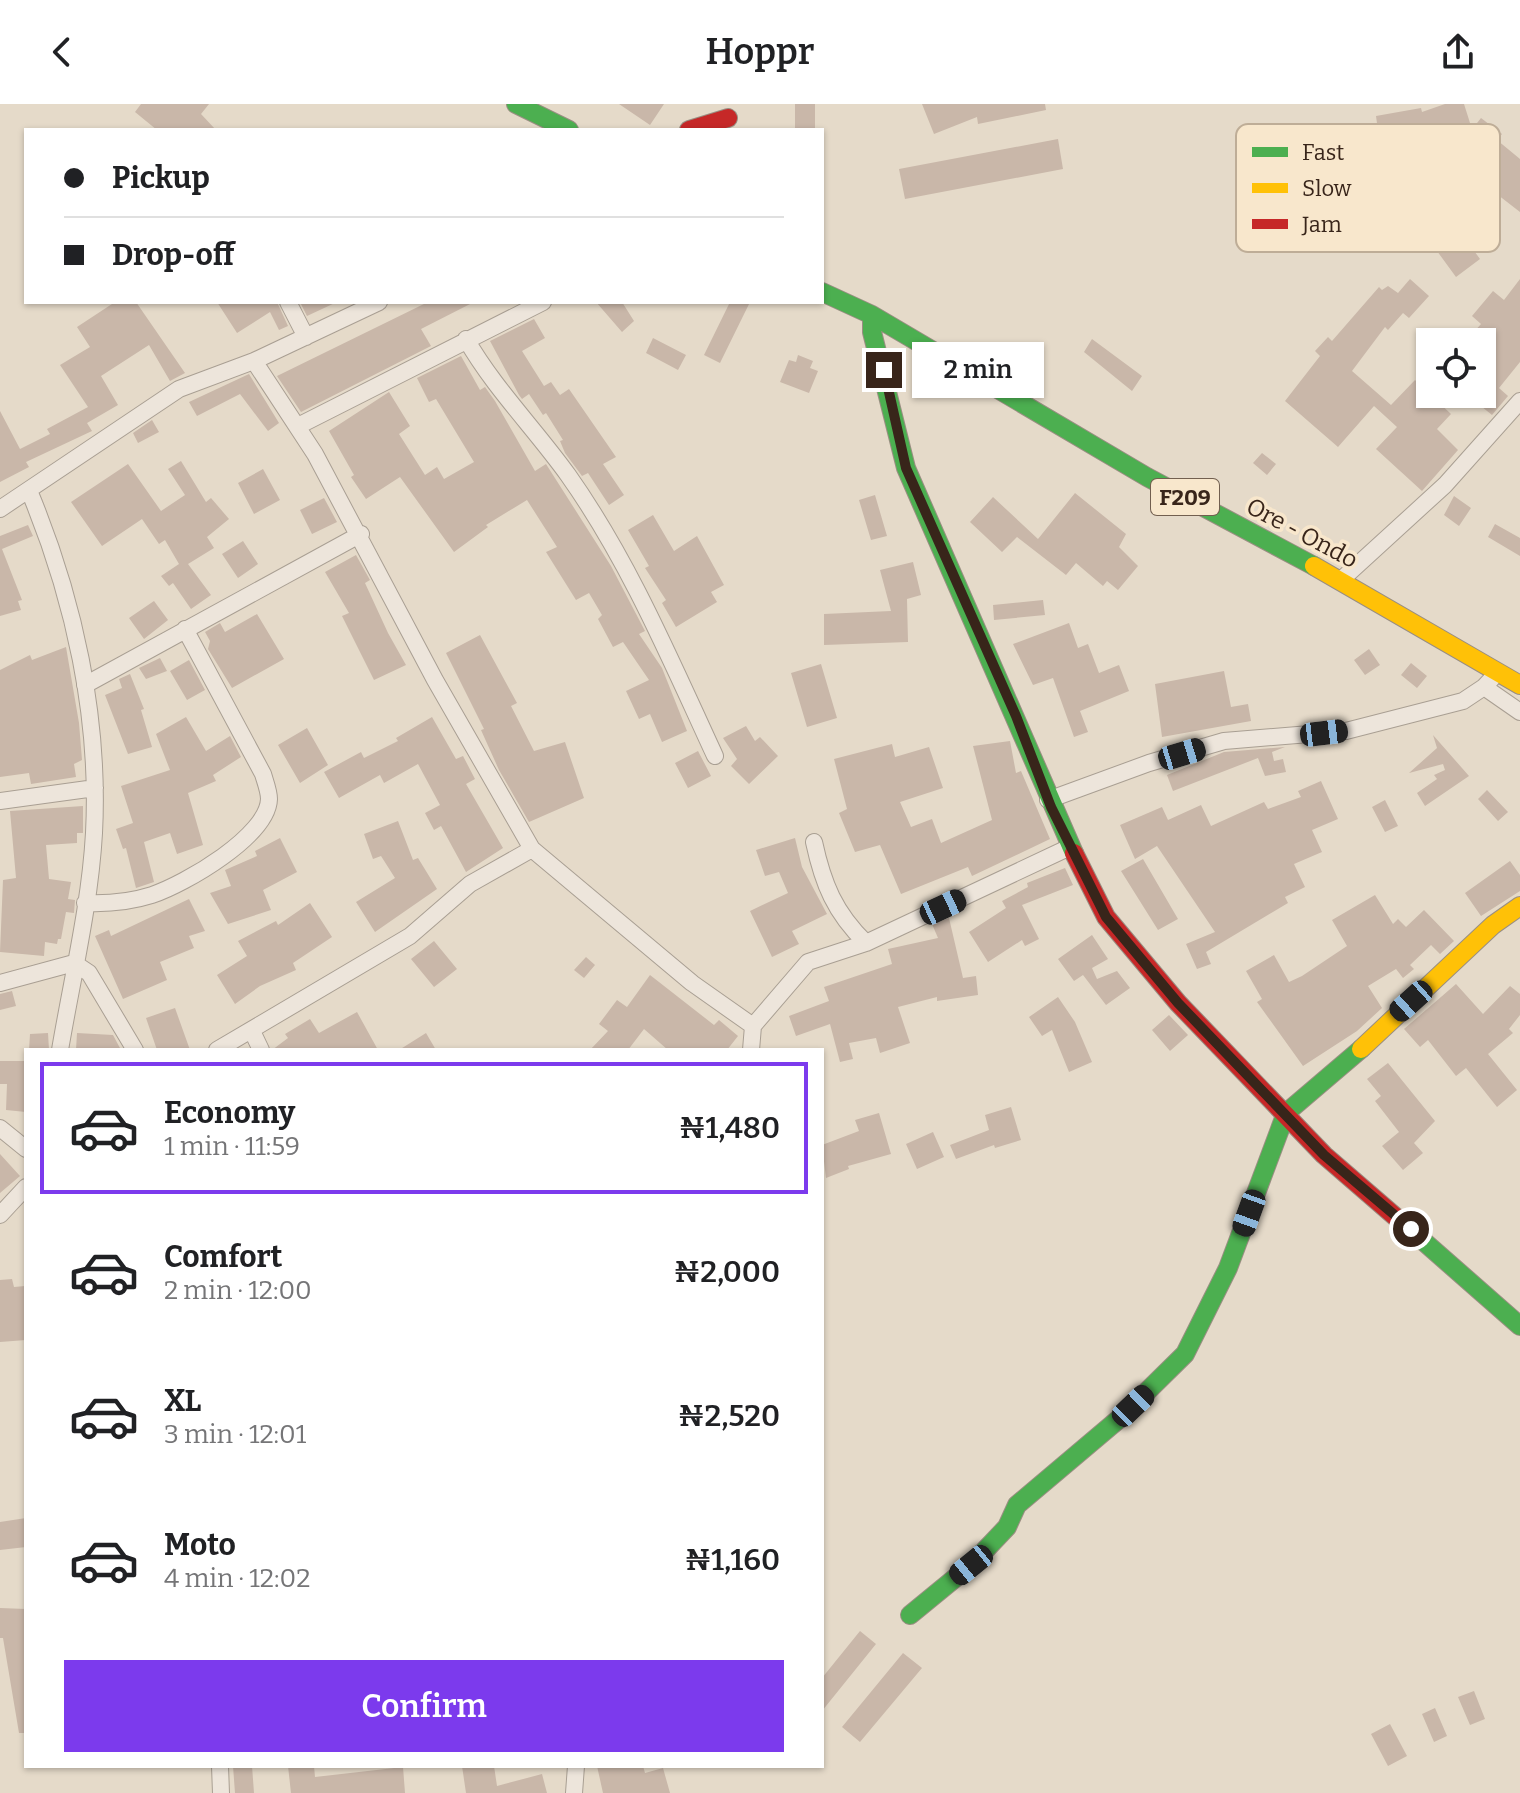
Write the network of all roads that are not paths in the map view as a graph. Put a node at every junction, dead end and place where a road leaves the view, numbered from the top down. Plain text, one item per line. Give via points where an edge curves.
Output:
1 (496, 104) edge
2 (516, 104) edge
3 (728, 117) edge
4 (537, 128) edge
5 (565, 128) edge
6 (695, 128) edge
7 (824, 278) edge
8 (824, 293) edge
9 (289, 304) edge
10 (375, 304) edge
11 (539, 304) edge
12 (852, 305) junction
13 (872, 315) junction
14 (306, 337) junction
15 (466, 339) junction
16 (254, 361) junction
17 (1520, 401) edge
18 (298, 426) junction
19 (30, 493) junction
20 (0, 509) edge
21 (361, 534) junction
22 (1341, 580) junction
23 (185, 629) junction
24 (1498, 672) junction
25 (1519, 683) edge
26 (85, 685) junction
27 (1484, 687) junction
28 (1520, 712) edge
29 (715, 756) dead end
30 (95, 788) junction
31 (1048, 800) junction
32 (0, 801) edge
33 (814, 842) dead end
34 (1070, 847) junction
35 (532, 849) junction
36 (85, 903) junction
37 (1520, 906) edge
38 (866, 943) junction
39 (74, 963) junction
40 (0, 983) edge
41 (753, 1026) junction
42 (252, 1031) junction
43 (60, 1048) edge
44 (134, 1048) edge
45 (221, 1048) edge
46 (260, 1048) edge
47 (751, 1048) edge
48 (1286, 1113) junction
49 (0, 1128) edge
50 (24, 1147) edge
51 (24, 1189) edge
52 (0, 1215) edge
53 (1520, 1326) edge
54 (910, 1615) dead end
55 (220, 1768) edge
56 (576, 1768) edge
57 (221, 1793) edge
58 (574, 1793) edge

1 - 4 street
2 - 5 street
3 - 6 street
7 - 12 street, F209
8 - 12 street, F209
9 - 14 street
10 - 14 street
11 - 15 street
12 - 13 street, Ore - Ondo / F209
13 - 22 street, Ore - Ondo / F209 via 1147,477
13 - 31 street via 906,468
14 - 16 street
15 - 18 street
15 - 29 street via 569,477 634,586
16 - 18 street
16 - 19 street via 179,389
17 - 22 street via 1445,485
18 - 21 street
19 - 20 street
19 - 26 street via 68,599
21 - 23 street
21 - 35 street via 435,680
22 - 24 street, Ore - Ondo / F209
23 - 26 street
23 - 36 street via 263,774 269,799 263,821 196,873 154,894 114,904
24 - 25 street, Ore - Ondo / F209
24 - 27 street
26 - 30 street
27 - 28 street
27 - 31 street via 1463,701 1346,731 1224,741
30 - 32 street
30 - 36 street
31 - 34 street
33 - 38 street via 832,903
34 - 38 street
34 - 48 street via 1106,917 1178,1003
35 - 41 street via 692,983
35 - 42 street via 470,884 410,936
36 - 39 street
37 - 48 street
38 - 41 street via 808,962
39 - 40 street
39 - 43 street
39 - 44 street via 89,973
41 - 47 street
42 - 45 street
42 - 46 street
48 - 53 street via 1324,1155
48 - 54 street via 1228,1268 1185,1354 1120,1418 1017,1505 1007,1527 971,1565
49 - 50 street
51 - 52 street
55 - 57 street
56 - 58 street

